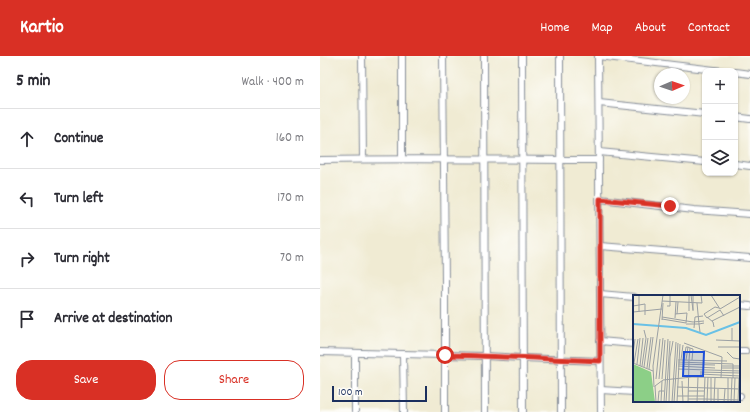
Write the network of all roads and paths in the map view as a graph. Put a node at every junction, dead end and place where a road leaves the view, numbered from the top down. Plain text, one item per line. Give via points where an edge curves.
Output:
1 (362, 56) edge
2 (402, 56) edge
3 (443, 56) edge
4 (484, 56) edge
5 (522, 56) edge
6 (560, 56) edge
7 (598, 56) edge
8 (702, 68) edge
9 (738, 72) edge
10 (750, 74) edge
11 (598, 103) junction
12 (702, 114) edge
13 (738, 117) edge
14 (750, 119) edge
15 (599, 152) junction
16 (363, 159) junction
17 (402, 159) junction
18 (320, 160) edge
19 (444, 160) junction
20 (484, 160) junction
21 (522, 160) junction
22 (560, 160) junction
23 (599, 160) junction
24 (702, 162) edge
25 (738, 164) edge
26 (750, 166) edge
27 (600, 199) junction
28 (750, 214) edge
29 (600, 246) junction
30 (750, 258) edge
31 (600, 294) junction
32 (633, 297) edge
33 (740, 305) edge
34 (750, 306) edge
35 (600, 341) junction
36 (633, 344) edge
37 (320, 352) edge
38 (355, 353) junction
39 (403, 354) junction
40 (445, 355) junction
41 (485, 356) junction
42 (522, 358) junction
43 (561, 359) junction
44 (600, 361) junction
45 (601, 390) junction
46 (633, 392) edge
47 (355, 412) edge
48 (404, 412) edge
49 (445, 412) edge
50 (485, 412) edge
51 (523, 412) edge
52 (561, 412) edge
53 (601, 412) edge

1 - 16 street
2 - 17 street
3 - 19 street
4 - 20 street
5 - 21 street
6 - 22 street
7 - 8 street
7 - 11 street
9 - 10 street
11 - 12 street
11 - 15 street
13 - 14 street
15 - 23 street
15 - 24 street
16 - 17 street
16 - 18 street
17 - 19 street
19 - 20 street
19 - 40 street
20 - 21 street
20 - 41 street
21 - 22 street
21 - 42 street
22 - 23 street
22 - 43 street
23 - 27 street
25 - 26 street
27 - 28 street
27 - 29 street
29 - 30 street
29 - 31 street
31 - 32 street
31 - 35 street
33 - 34 street
35 - 36 street
35 - 44 street
37 - 38 street
38 - 39 street
38 - 47 street
39 - 40 street
39 - 48 street
40 - 41 street
40 - 49 street
41 - 42 street
41 - 50 street
42 - 43 street
42 - 51 street
43 - 44 street
43 - 52 street
44 - 45 street
45 - 46 street
45 - 53 street

